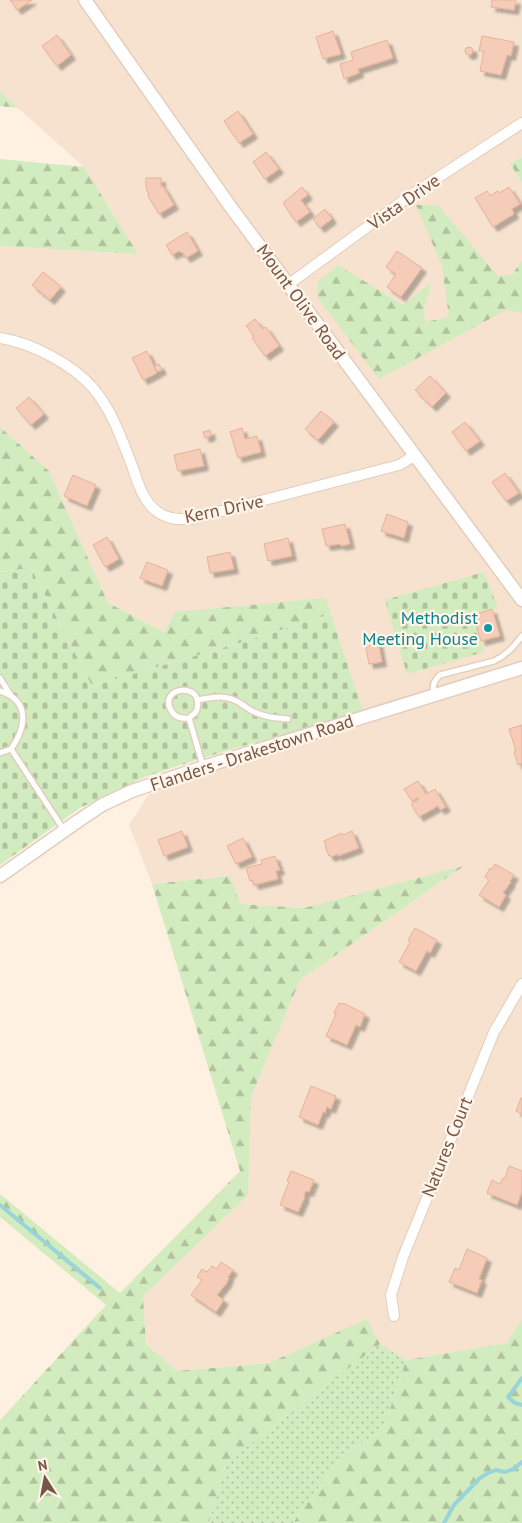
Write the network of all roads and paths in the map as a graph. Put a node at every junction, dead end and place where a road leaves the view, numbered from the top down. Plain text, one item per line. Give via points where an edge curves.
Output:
1 (85, 0) edge
2 (522, 123) edge
3 (289, 284) junction
4 (0, 338) edge
5 (414, 456) junction
6 (522, 600) edge
7 (522, 636) edge
8 (522, 668) edge
9 (0, 678) edge
10 (0, 691) edge
11 (10, 695) junction
12 (434, 695) junction
13 (198, 700) junction
14 (189, 718) junction
15 (288, 719) dead end
16 (11, 749) junction
17 (0, 752) edge
18 (203, 767) junction
19 (64, 830) junction
20 (0, 876) edge
21 (522, 984) edge
22 (394, 1316) dead end

1 - 3 street, Mount Olive Road
2 - 3 street, Vista Drive via 411,194
3 - 5 street, Mount Olive Road
4 - 5 street, Kern Drive via 23,344 62,362 93,388 105,404 122,439 142,494 156,511 172,519 191,519 316,488 399,465
5 - 6 street, Mount Olive Road
7 - 12 lane via 501,658 440,675 434,681
8 - 12 street, Flanders - Drakestown Road
9 - 11 lane
10 - 11 lane
11 - 16 lane via 22,712 24,721
12 - 18 street, Flanders - Drakestown Road
13 - 14 lane via 196,712
13 - 14 lane via 190,691 182,690 169,698 173,714
13 - 15 lane via 226,696 264,716
14 - 18 lane
16 - 17 lane
16 - 19 lane
18 - 19 street, Flanders - Drakestown Road via 132,791 102,805
19 - 20 street, Flanders - Drakestown Road
21 - 22 street, Natures Court via 494,1032 402,1257 391,1294

